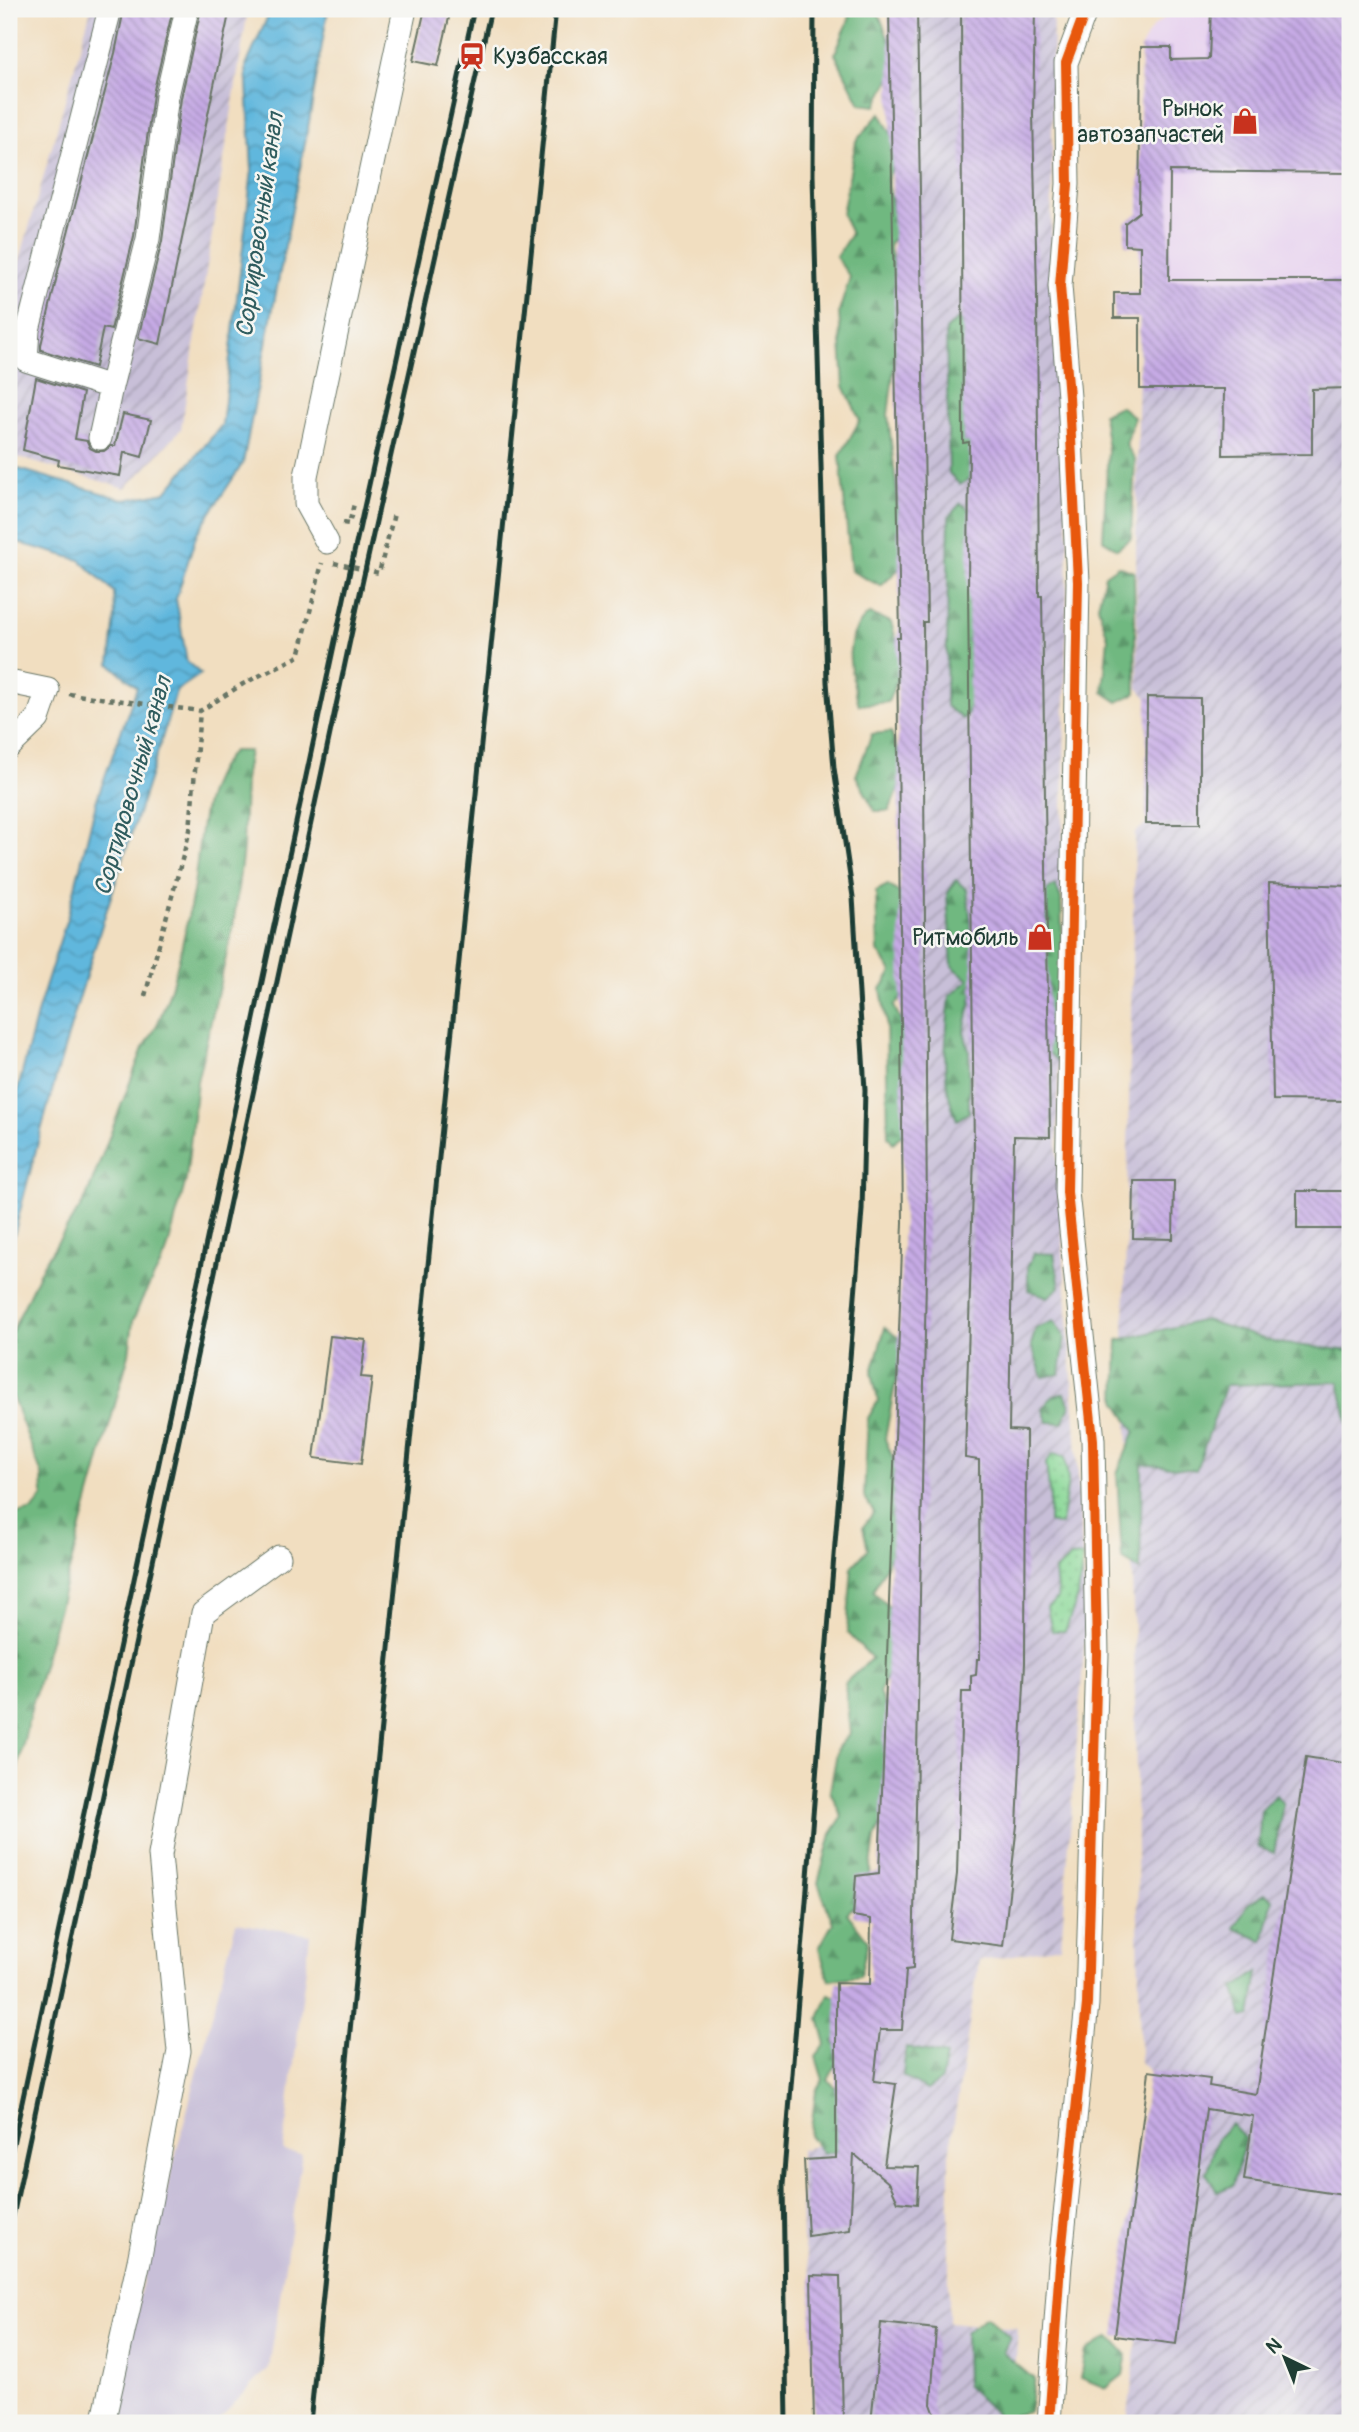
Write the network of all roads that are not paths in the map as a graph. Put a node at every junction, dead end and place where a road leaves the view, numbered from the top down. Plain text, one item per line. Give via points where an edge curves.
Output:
1 (110, 9) edge
2 (187, 9) edge
3 (405, 9) edge
4 (1086, 9) edge
5 (110, 387) junction
6 (100, 438) dead end
7 (327, 542) road end
8 (9, 682) edge
9 (9, 747) edge
10 (279, 1557) dead end
11 (103, 2423) edge
12 (1049, 2423) edge

1 - 5 street via 28,330 26,360
2 - 5 street via 167,96 148,239
3 - 7 street via 306,476 306,504
4 - 12 street via 1066,63 1068,184 1060,286 1078,582 1067,1192 1093,1440 1097,1654 1087,2004 1059,2264
5 - 6 street
8 - 9 street via 48,690 38,719
10 - 11 street via 203,1613 160,1855 179,2052

